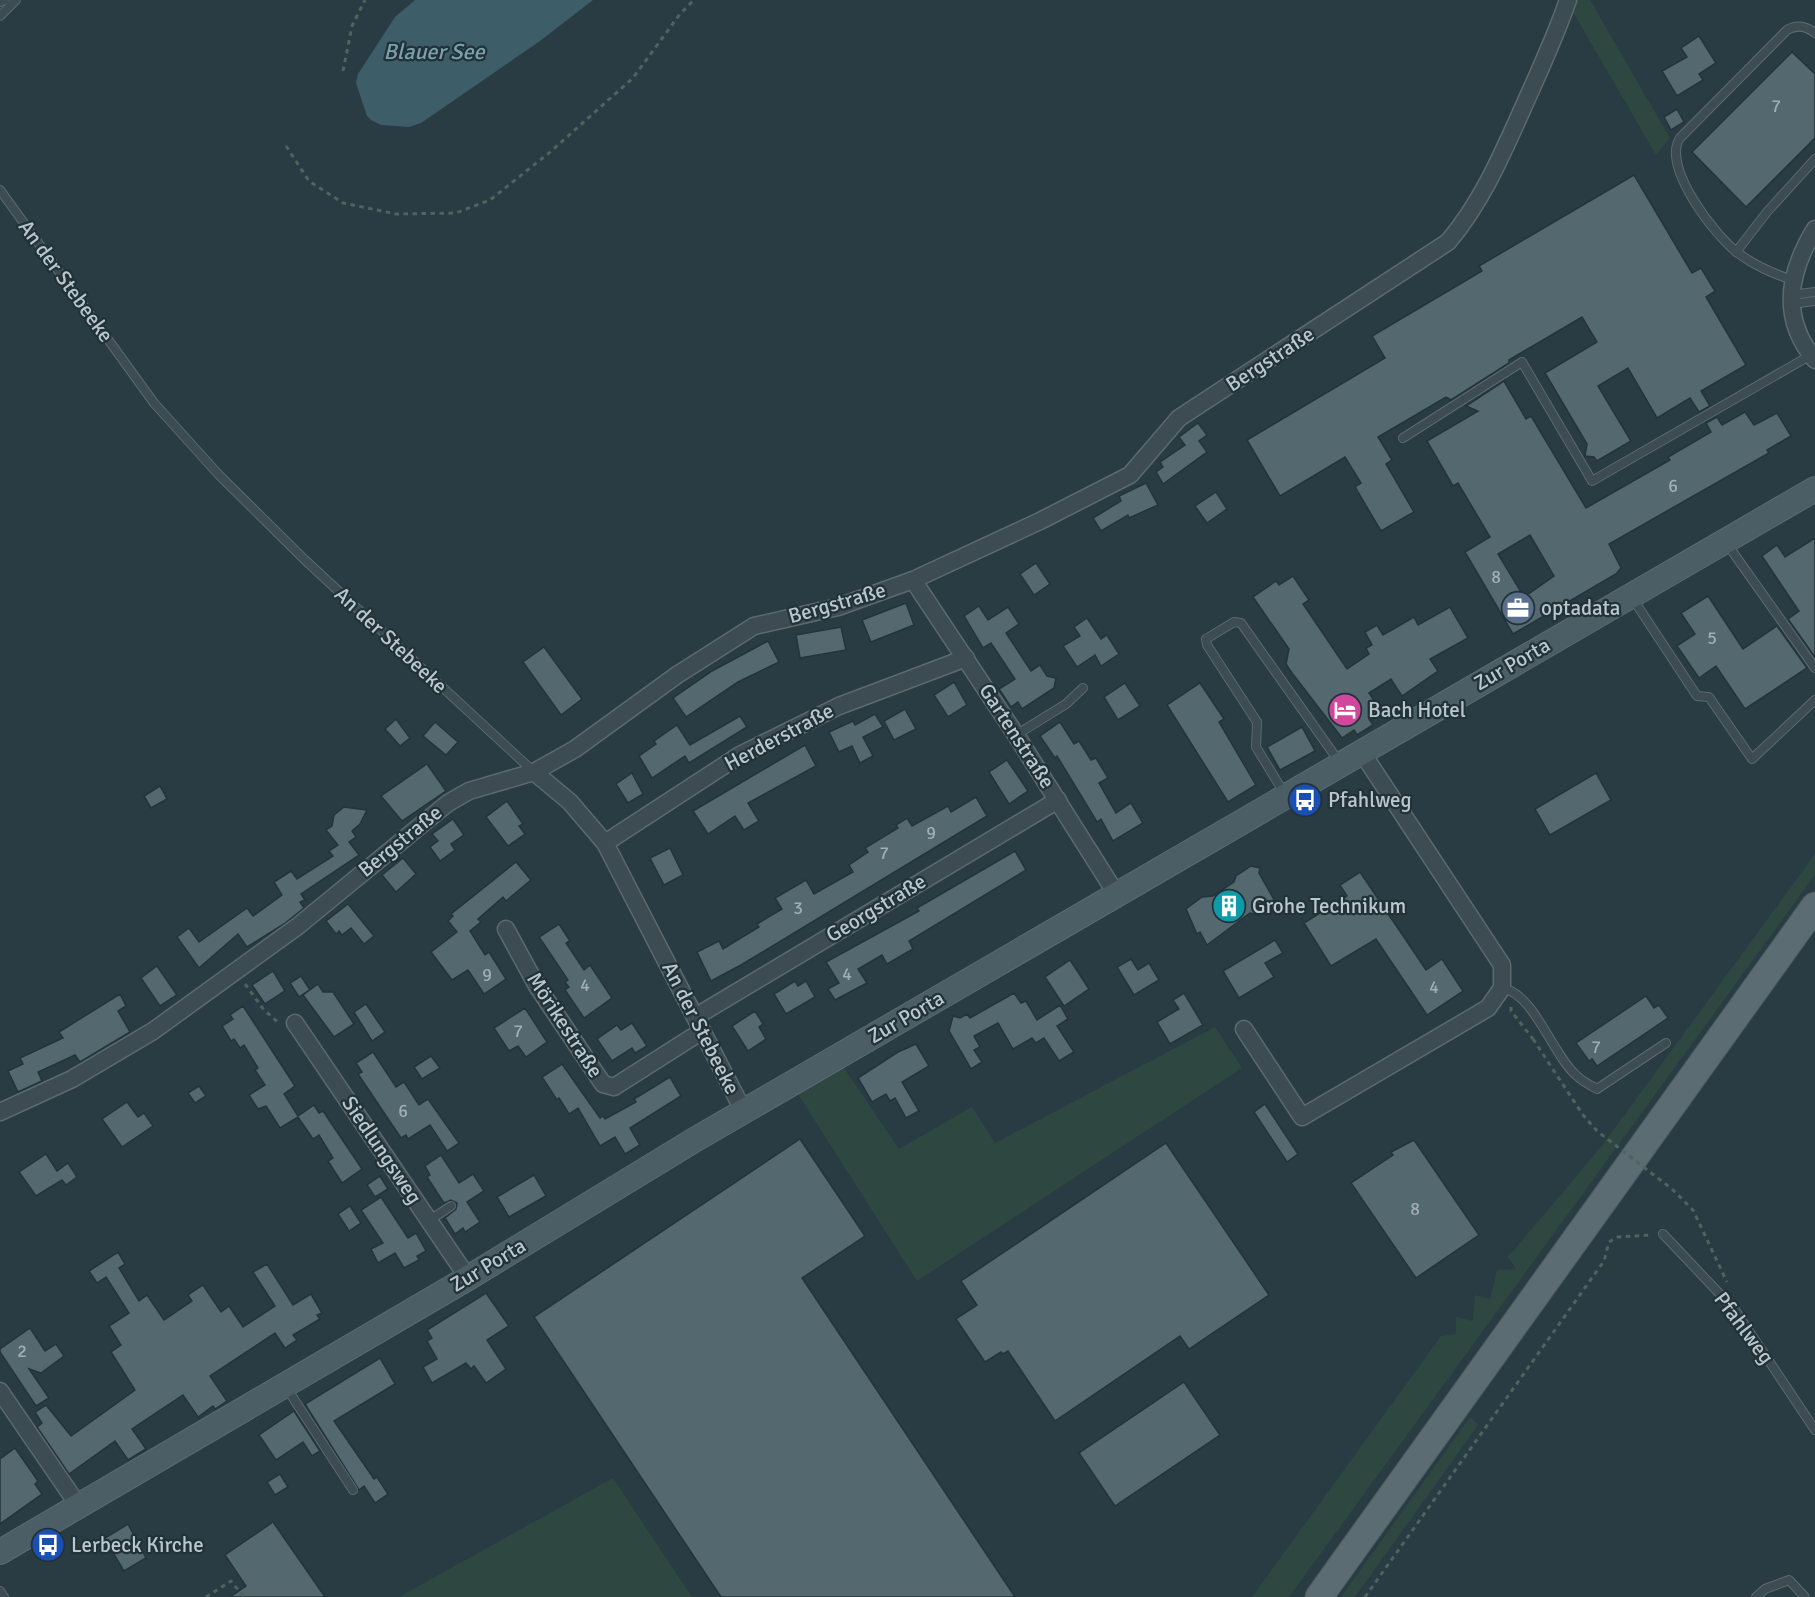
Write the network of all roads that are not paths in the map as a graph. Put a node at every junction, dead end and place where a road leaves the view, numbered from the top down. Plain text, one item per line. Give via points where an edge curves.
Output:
1 (5, 0) edge
2 (16, 0) edge
3 (1568, 0) edge
4 (0, 2) edge
5 (0, 16) edge
6 (1815, 33) edge
7 (1815, 159) edge
8 (0, 190) edge
9 (1815, 229) edge
10 (1736, 252) junction
11 (1815, 292) edge
12 (1792, 294) junction
13 (1815, 301) edge
14 (1813, 357) edge
15 (1403, 438) dead end
16 (1815, 489) edge
17 (1726, 541) junction
18 (913, 580) junction
19 (1631, 596) junction
20 (966, 658) junction
21 (1815, 668) edge
22 (1083, 688) dead end
23 (1815, 700) edge
24 (1016, 735) junction
25 (1361, 751) junction
26 (1340, 764) junction
27 (534, 772) junction
28 (1286, 796) junction
29 (1058, 800) junction
30 (605, 843) junction
31 (1117, 895) junction
32 (1815, 906) edge
33 (506, 929) dead end
34 (1502, 988) junction
35 (295, 1023) road end
36 (698, 1024) junction
37 (1244, 1029) dead end
38 (1666, 1043) dead end
39 (0, 1112) edge
40 (744, 1112) junction
41 (451, 1206) dead end
42 (430, 1220) junction
43 (1663, 1234) road end
44 (468, 1278) junction
45 (284, 1385) junction
46 (0, 1391) edge
47 (1815, 1430) edge
48 (353, 1490) dead end
49 (78, 1505) junction
50 (0, 1552) edge
51 (0, 1591) edge
52 (4, 1597) edge
53 (1319, 1597) edge
54 (1756, 1597) edge
55 (1805, 1597) edge

1 - 4 lane
2 - 5 lane
3 - 18 street, Bergstraße via 1491,178 1466,221 1448,242 1179,418 1130,475
6 - 10 lane via 1804,26 1787,30 1676,144 1682,178 1719,234
7 - 10 lane
8 - 27 lane, An der Stebeeke via 154,403 219,475
9 - 12 street via 1803,249
10 - 12 lane
11 - 12 lane
12 - 13 lane
12 - 14 street via 1803,345
14 - 15 lane via 1592,481 1522,362
16 - 17 main road, Zur Porta
17 - 19 main road, Zur Porta
17 - 21 lane
18 - 20 street, Gartenstraße
18 - 27 street, Bergstraße via 838,607 754,626 677,675 575,749
19 - 23 lane via 1697,696 1708,697 1752,759
19 - 25 main road, Zur Porta
20 - 24 street, Gartenstraße
20 - 30 street, Herderstraße via 839,706 740,755
22 - 24 lane via 1066,704
24 - 29 street, Gartenstraße
25 - 26 main road, Zur Porta
25 - 34 street via 1502,965
26 - 28 main road, Zur Porta
26 - 28 lane via 1241,623 1234,622 1206,639 1207,645 1257,722 1256,747
27 - 30 street, An der Stebeeke via 570,802
27 - 39 street, Bergstraße via 469,791 447,803 298,926 153,1031 72,1079
28 - 31 main road, Zur Porta
29 - 31 street, Gartenstraße
29 - 36 street, Georgstraße
30 - 36 street, An der Stebeeke
31 - 40 main road, Zur Porta
32 - 53 main road
33 - 36 street, Mörikestraße via 537,986 603,1084 614,1087
34 - 37 street via 1488,1008 1302,1118
34 - 38 lane via 1510,989 1532,1012 1576,1076 1597,1089
35 - 42 street, Siedlungsweg
36 - 40 street, An der Stebeeke
40 - 44 main road, Zur Porta
41 - 42 lane
42 - 44 street, Siedlungsweg
43 - 47 lane, Pfahlweg via 1735,1310
44 - 45 main road, Zur Porta
45 - 48 lane
45 - 49 main road, Zur Porta
46 - 49 street
49 - 50 main road, Zur Porta
51 - 52 lane
54 - 55 lane via 1789,1580

